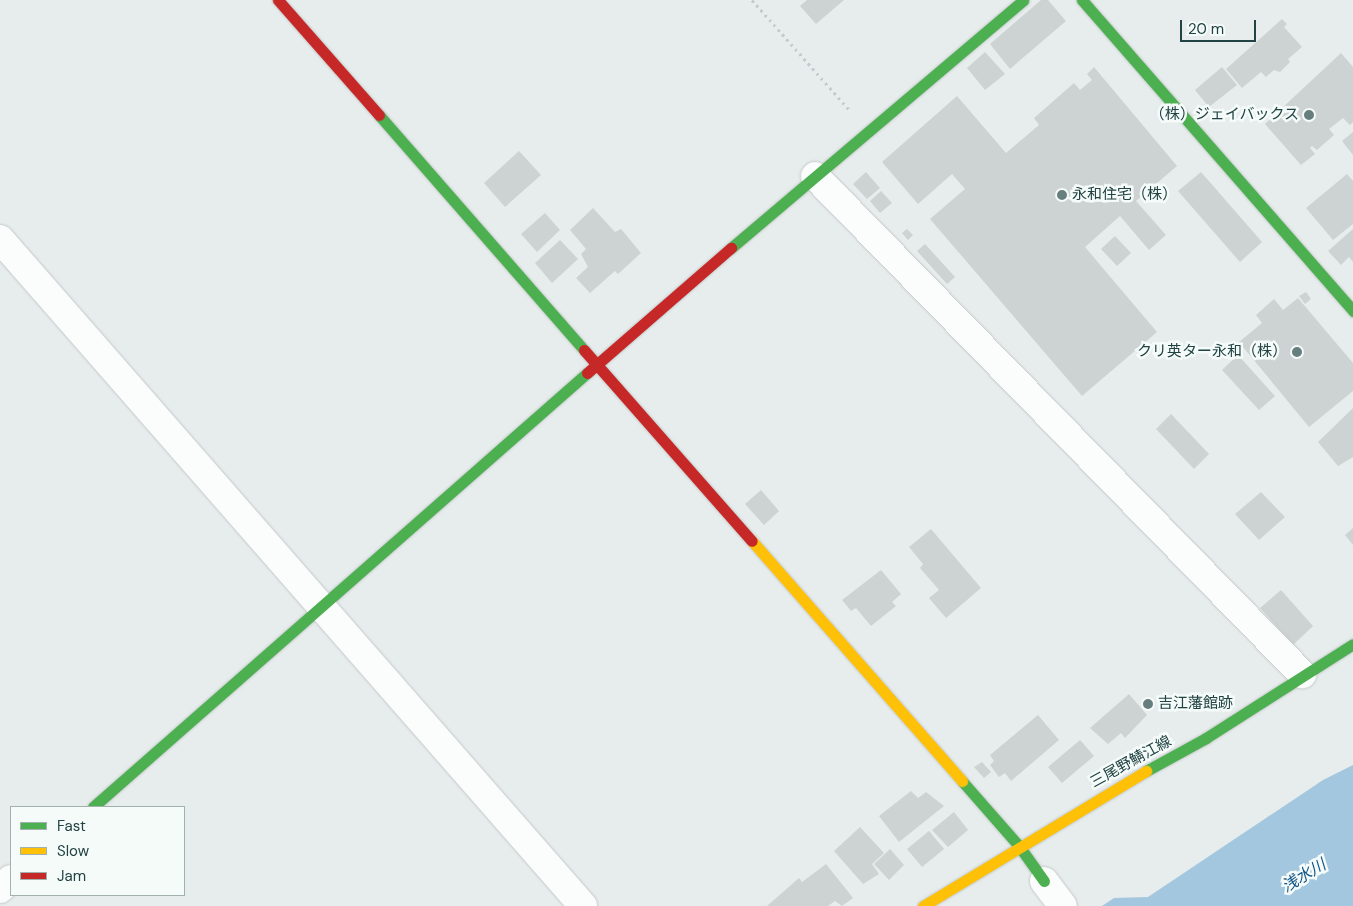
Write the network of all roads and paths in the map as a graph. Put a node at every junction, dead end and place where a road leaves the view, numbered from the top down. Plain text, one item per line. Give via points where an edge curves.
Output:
1 (278, 0) edge
2 (752, 0) edge
3 (1023, 0) edge
4 (1082, 0) edge
5 (867, 131) junction
6 (815, 176) junction
7 (0, 238) edge
8 (1353, 311) edge
9 (599, 364) junction
10 (322, 603) junction
11 (1353, 644) edge
12 (1302, 674) junction
13 (95, 806) edge
14 (1018, 846) junction
15 (10, 881) edge
16 (1044, 881) joint
17 (0, 889) edge
18 (583, 906) edge
19 (923, 906) edge
20 (1063, 906) edge

1 - 9 street
2 - 5 path
3 - 5 street
4 - 8 street
5 - 6 street
6 - 9 street
6 - 12 street
7 - 10 street via 126,385
9 - 10 street
9 - 14 street
10 - 13 street
10 - 18 street
11 - 12 street, 三尾野鯖江線
12 - 14 street, 三尾野鯖江線 via 1206,738
14 - 16 street
14 - 19 street, 三尾野鯖江線
15 - 17 street
16 - 20 street

